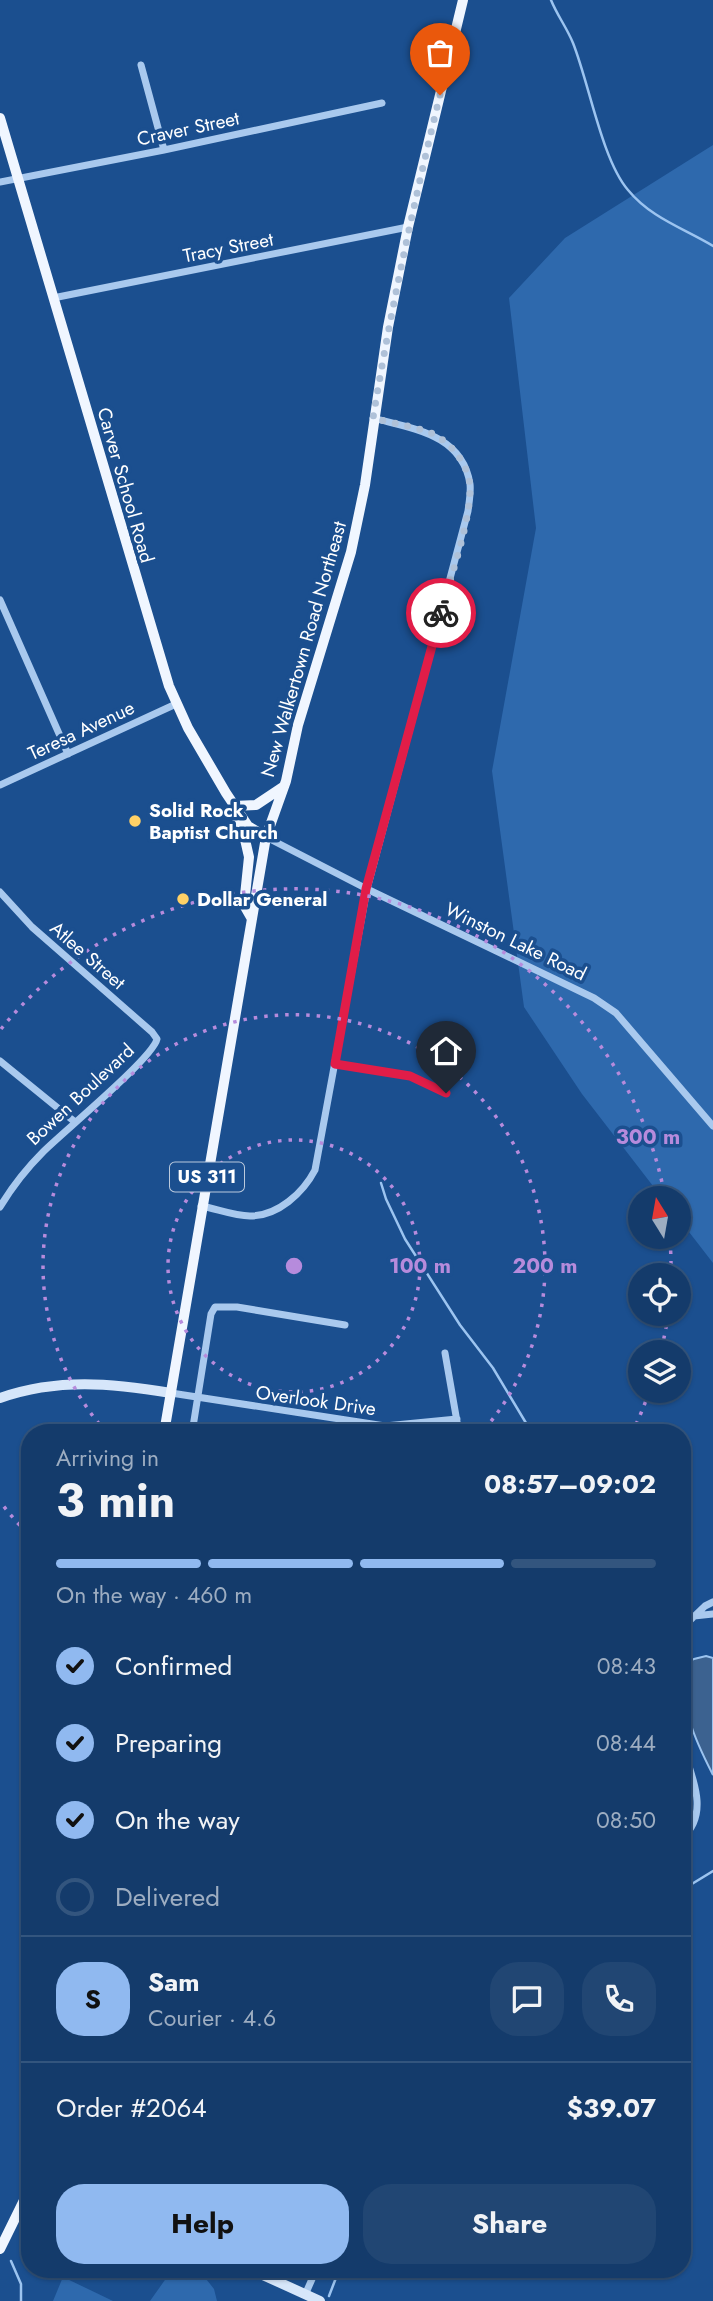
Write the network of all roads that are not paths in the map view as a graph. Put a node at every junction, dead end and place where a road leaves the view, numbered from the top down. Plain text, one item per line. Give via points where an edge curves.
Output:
1 (463, 0) edge
2 (141, 65) dead end
3 (382, 103) dead end
4 (0, 118) edge
5 (164, 150) junction
6 (18, 178) junction
7 (0, 182) edge
8 (408, 227) junction
9 (53, 298) junction
10 (373, 418) junction
11 (0, 600) edge
12 (176, 705) junction
13 (68, 754) junction
14 (0, 785) edge
15 (283, 787) junction
16 (234, 806) junction
17 (266, 837) junction
18 (366, 889) junction
19 (0, 892) edge
20 (252, 919) junction
21 (157, 1039) joint
22 (0, 1061) edge
23 (335, 1064) junction
24 (446, 1093) dead end
25 (75, 1122) junction
26 (713, 1126) edge
27 (201, 1206) junction
28 (0, 1207) edge
29 (345, 1325) dead end
30 (445, 1353) dead end
31 (171, 1393) junction
32 (198, 1397) junction
33 (0, 1398) edge
34 (457, 1419) junction
35 (166, 1424) edge
36 (194, 1424) edge
37 (371, 1424) edge
38 (406, 1424) edge
39 (458, 1424) edge
40 (713, 1602) edge
41 (713, 1614) edge
42 (693, 1616) joint
43 (691, 1775) edge
44 (691, 1829) edge
45 (21, 2206) edge
46 (0, 2249) edge
47 (269, 2278) edge
48 (312, 2278) edge
49 (305, 2295) junction
50 (320, 2301) edge

1 - 8 main road, New Walkertown Road Northeast / US 311
2 - 5 street
3 - 5 street, Craver Street
4 - 6 main road, Carver School Road
5 - 6 street, Craver Street
6 - 7 street, Craver Street
6 - 9 main road, Carver School Road
8 - 9 street, Tracy Street
8 - 10 main road, New Walkertown Road Northeast / US 311
9 - 12 main road, Carver School Road
10 - 15 main road, New Walkertown Road Northeast / US 311 via 351,552
10 - 18 street via 431,433 449,445 463,462 470,485 468,511
11 - 13 street
12 - 13 street, Teresa Avenue
12 - 16 main road, Carver School Road
13 - 14 street, Teresa Avenue
15 - 16 main road via 256,805
15 - 17 main road, New Walkertown Road Northeast / US 311
16 - 17 main road, Carver School Road via 248,826
16 - 20 main road via 249,857 244,905
17 - 18 street, Winston Lake Road
17 - 20 main road, New Walkertown Road Northeast / US 311
18 - 23 street
18 - 26 street, Winston Lake Road via 617,1013
19 - 21 street, Atlee Street via 32,927
20 - 27 main road, New Walkertown Road Northeast / US 311
21 - 25 street, Bowen Boulevard via 140,1062
22 - 25 street
23 - 24 street via 410,1076
23 - 27 street via 315,1170 306,1186 290,1201 251,1216
25 - 28 street, Bowen Boulevard via 27,1169
27 - 31 main road, New Walkertown Road Northeast / US 311
29 - 32 street via 215,1307
30 - 34 street
31 - 32 street, Overlook Drive
31 - 33 street via 83,1383 45,1386
31 - 35 main road, New Walkertown Road Northeast / US 311
32 - 36 street
32 - 37 street, Overlook Drive
34 - 38 street, Overlook Drive
34 - 39 street
40 - 42 street
41 - 42 street
43 - 44 street via 697,1811
45 - 46 main road
47 - 49 street
48 - 49 street
49 - 50 street

